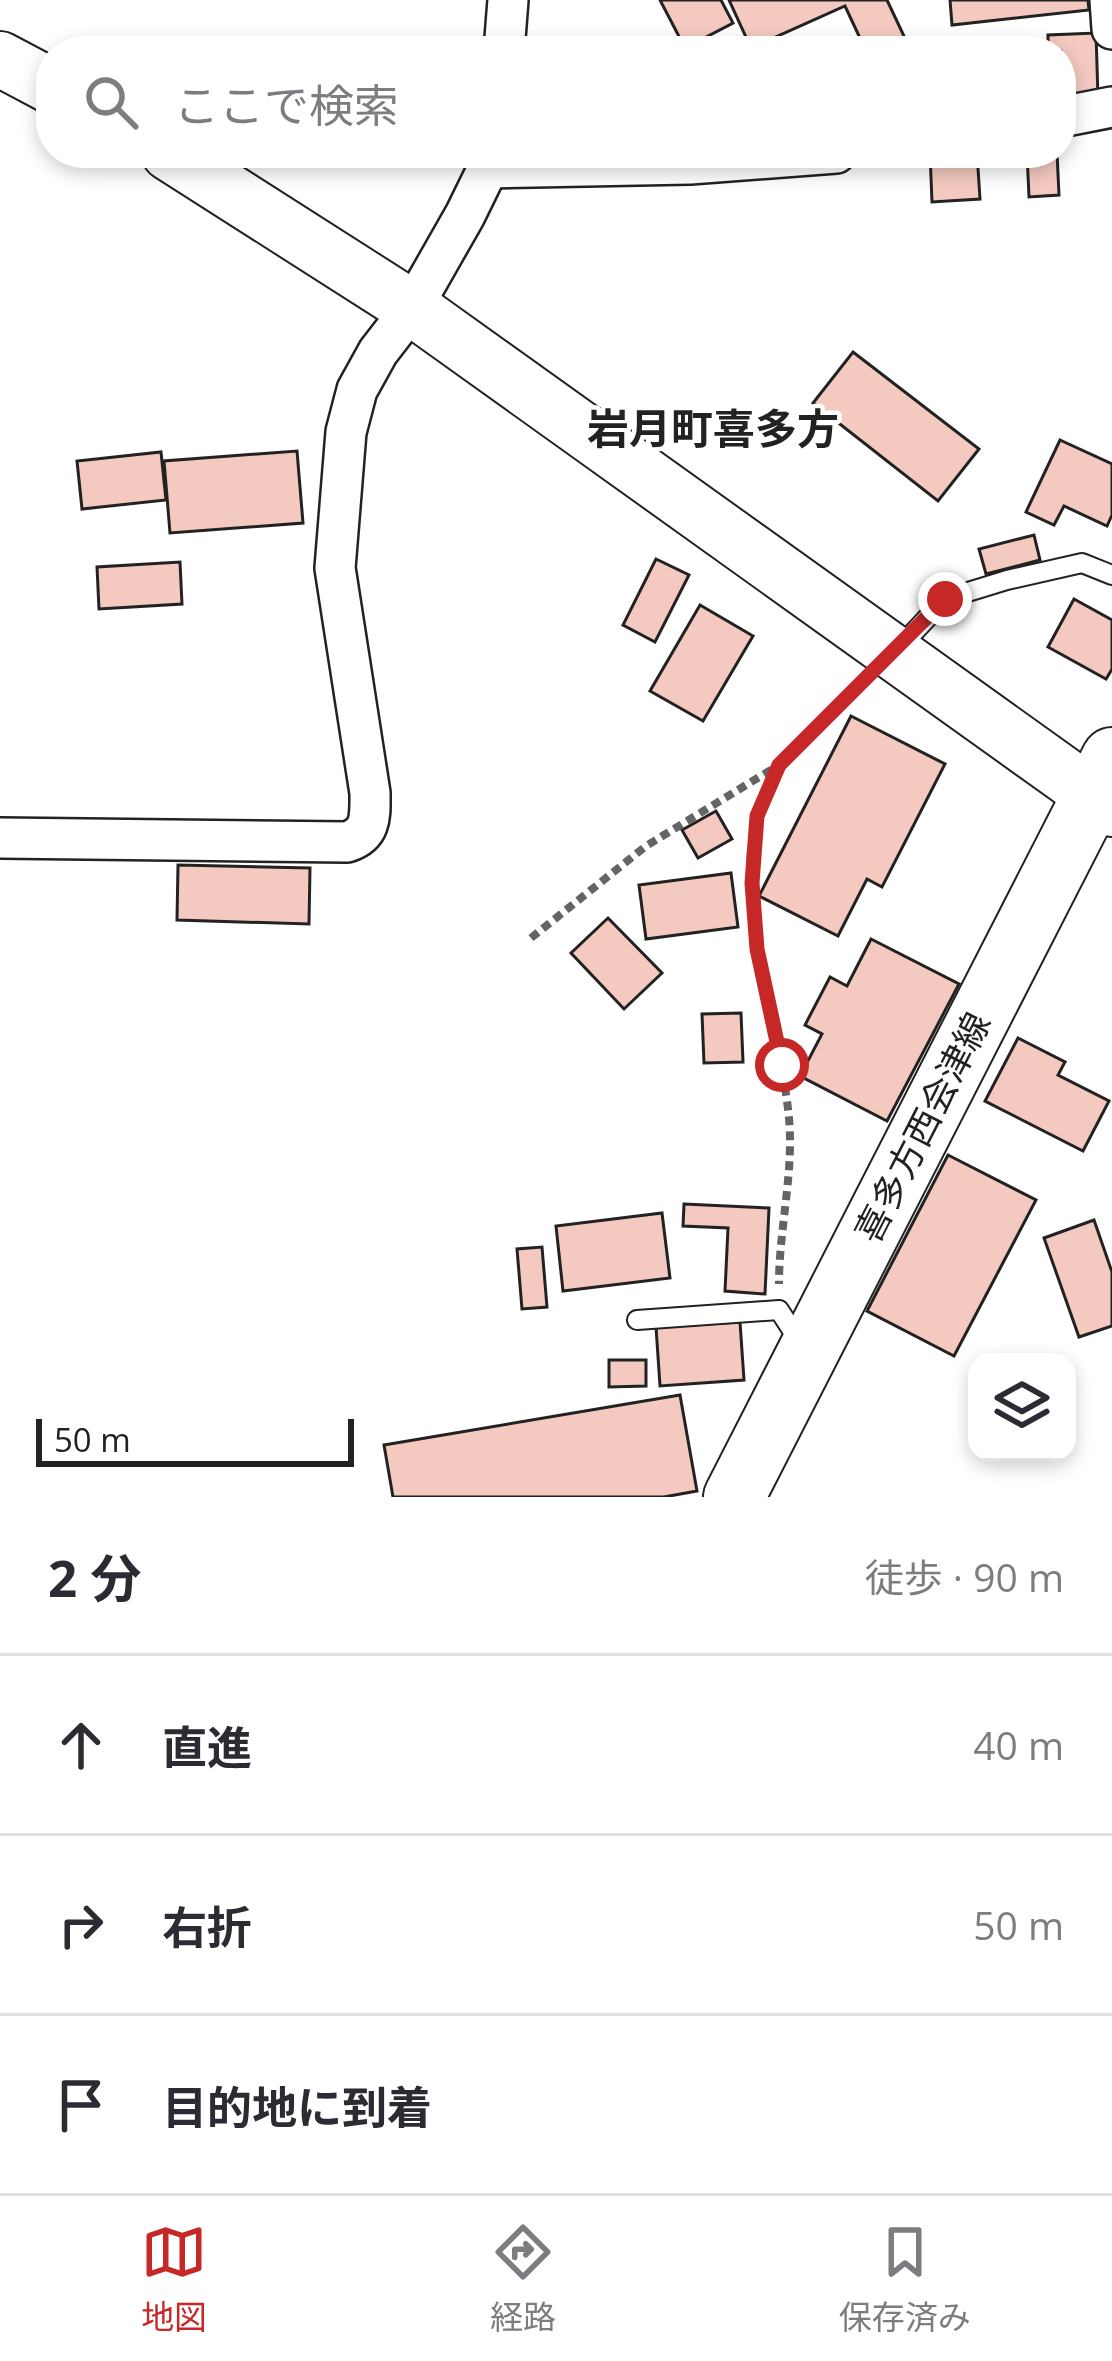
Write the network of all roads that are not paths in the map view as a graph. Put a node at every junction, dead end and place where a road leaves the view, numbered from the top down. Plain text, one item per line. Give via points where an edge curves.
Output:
1 (508, 0) edge
2 (1110, 0) edge
3 (1112, 29) edge
4 (505, 36) edge
5 (0, 59) edge
6 (36, 78) edge
7 (1112, 107) edge
8 (1076, 116) edge
9 (193, 168) edge
10 (485, 168) edge
11 (412, 308) junction
12 (1112, 575) edge
13 (892, 655) junction
14 (1105, 788) edge
15 (0, 838) edge
16 (637, 1320) dead end
17 (793, 1332) junction
18 (734, 1497) edge

1 - 4 street
2 - 3 street
5 - 6 street
7 - 8 street
9 - 11 street
10 - 11 street
11 - 13 street
11 - 15 street via 357,390 336,520 334,568 370,793 370,823 361,837
12 - 13 lane via 1082,563 945,599
13 - 14 street
14 - 17 main road, 喜多方西会津線
16 - 17 lane
17 - 18 main road, 喜多方西会津線

